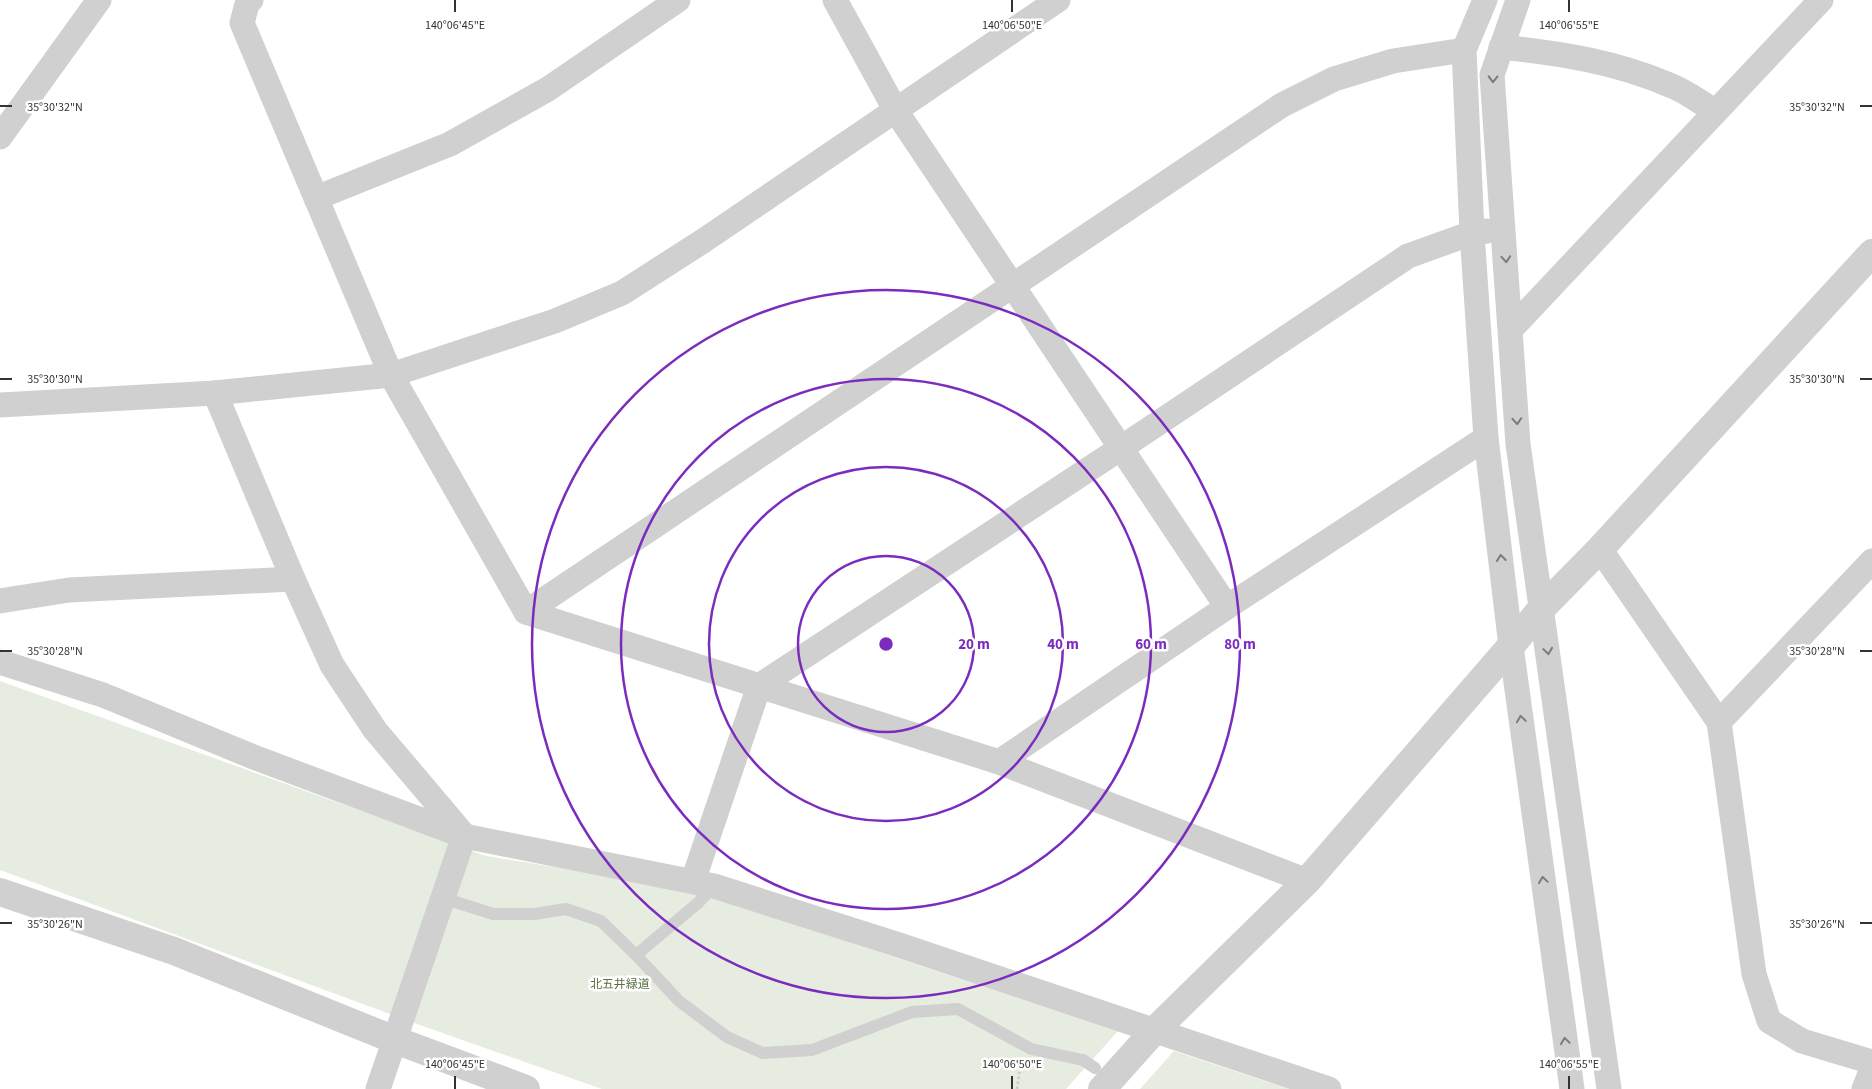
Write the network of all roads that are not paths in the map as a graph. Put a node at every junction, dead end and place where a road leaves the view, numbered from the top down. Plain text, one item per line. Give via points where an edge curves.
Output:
1 (99, 0) edge
2 (252, 0) edge
3 (678, 0) edge
4 (835, 0) edge
5 (1058, 0) edge
6 (1485, 0) edge
7 (1518, 0) edge
8 (1821, 0) edge
9 (1501, 47) junction
10 (1464, 50) junction
11 (896, 111) junction
12 (1715, 111) junction
13 (0, 137) edge
14 (316, 198) junction
15 (1504, 229) junction
16 (1472, 233) junction
17 (1872, 253) edge
18 (1012, 286) junction
19 (1511, 329) junction
20 (391, 375) junction
21 (214, 393) junction
22 (0, 405) edge
23 (1486, 438) junction
24 (1121, 448) junction
25 (1600, 549) junction
26 (1871, 566) edge
27 (293, 579) junction
28 (0, 601) edge
29 (1227, 607) junction
30 (1541, 609) junction
31 (526, 612) junction
32 (1511, 646) junction
33 (0, 662) edge
34 (759, 686) junction
35 (1719, 722) junction
36 (999, 762) junction
37 (464, 836) junction
38 (1307, 881) junction
39 (704, 884) junction
40 (0, 892) edge
41 (443, 898) junction
42 (636, 955) junction
43 (1154, 1031) junction
44 (395, 1040) junction
45 (1872, 1062) edge
46 (1872, 1069) edge
47 (1098, 1078) edge
48 (378, 1089) edge
49 (526, 1089) edge
50 (1329, 1089) edge
51 (1572, 1089) edge
52 (1609, 1089) edge
53 (1864, 1089) edge

1 - 13 street
2 - 14 street via 247,4 242,23
3 - 14 street via 548,89 450,144
4 - 11 street
5 - 11 street
6 - 10 street
7 - 9 street
8 - 12 street
9 - 12 street via 1611,64 1674,86
9 -> 15 street via 1492,75
10 - 16 street
10 - 18 street via 1393,62 1334,79 1282,105
11 - 18 street
11 - 20 street via 622,293 555,321
12 - 19 street
14 - 20 street
15 - 16 street
15 -> 19 street
16 - 23 street
16 - 24 street via 1408,256
17 - 25 street
18 - 24 street
18 - 31 street
19 -> 30 street via 1518,444
20 - 21 street
20 - 31 street
21 - 22 street
21 - 27 street
23 - 29 street
32 -> 23 street
24 - 29 street
24 - 34 street
25 - 30 street
25 - 35 street
26 - 35 street
27 - 28 street via 69,590
27 - 37 street via 332,665 375,730
29 - 36 street
30 - 32 street
30 -> 52 street
31 - 34 street
32 - 38 street
51 -> 32 street
33 - 37 street via 104,695 256,758
34 - 36 street
34 - 39 street
35 - 45 street via 1754,974 1769,1021 1802,1041
36 - 38 street
37 - 39 street
37 - 41 street
38 - 43 street
39 - 42 lane via 698,903
39 - 43 street via 899,945
40 - 44 street via 174,951
41 - 42 lane via 493,914 534,914 566,909 601,921
41 - 44 street
42 - 47 lane via 679,1001 727,1037 763,1052 812,1050 912,1012 958,1009 1030,1049 1083,1060
43 - 47 street
43 - 50 street
44 - 48 street
44 - 49 street
46 - 53 street

